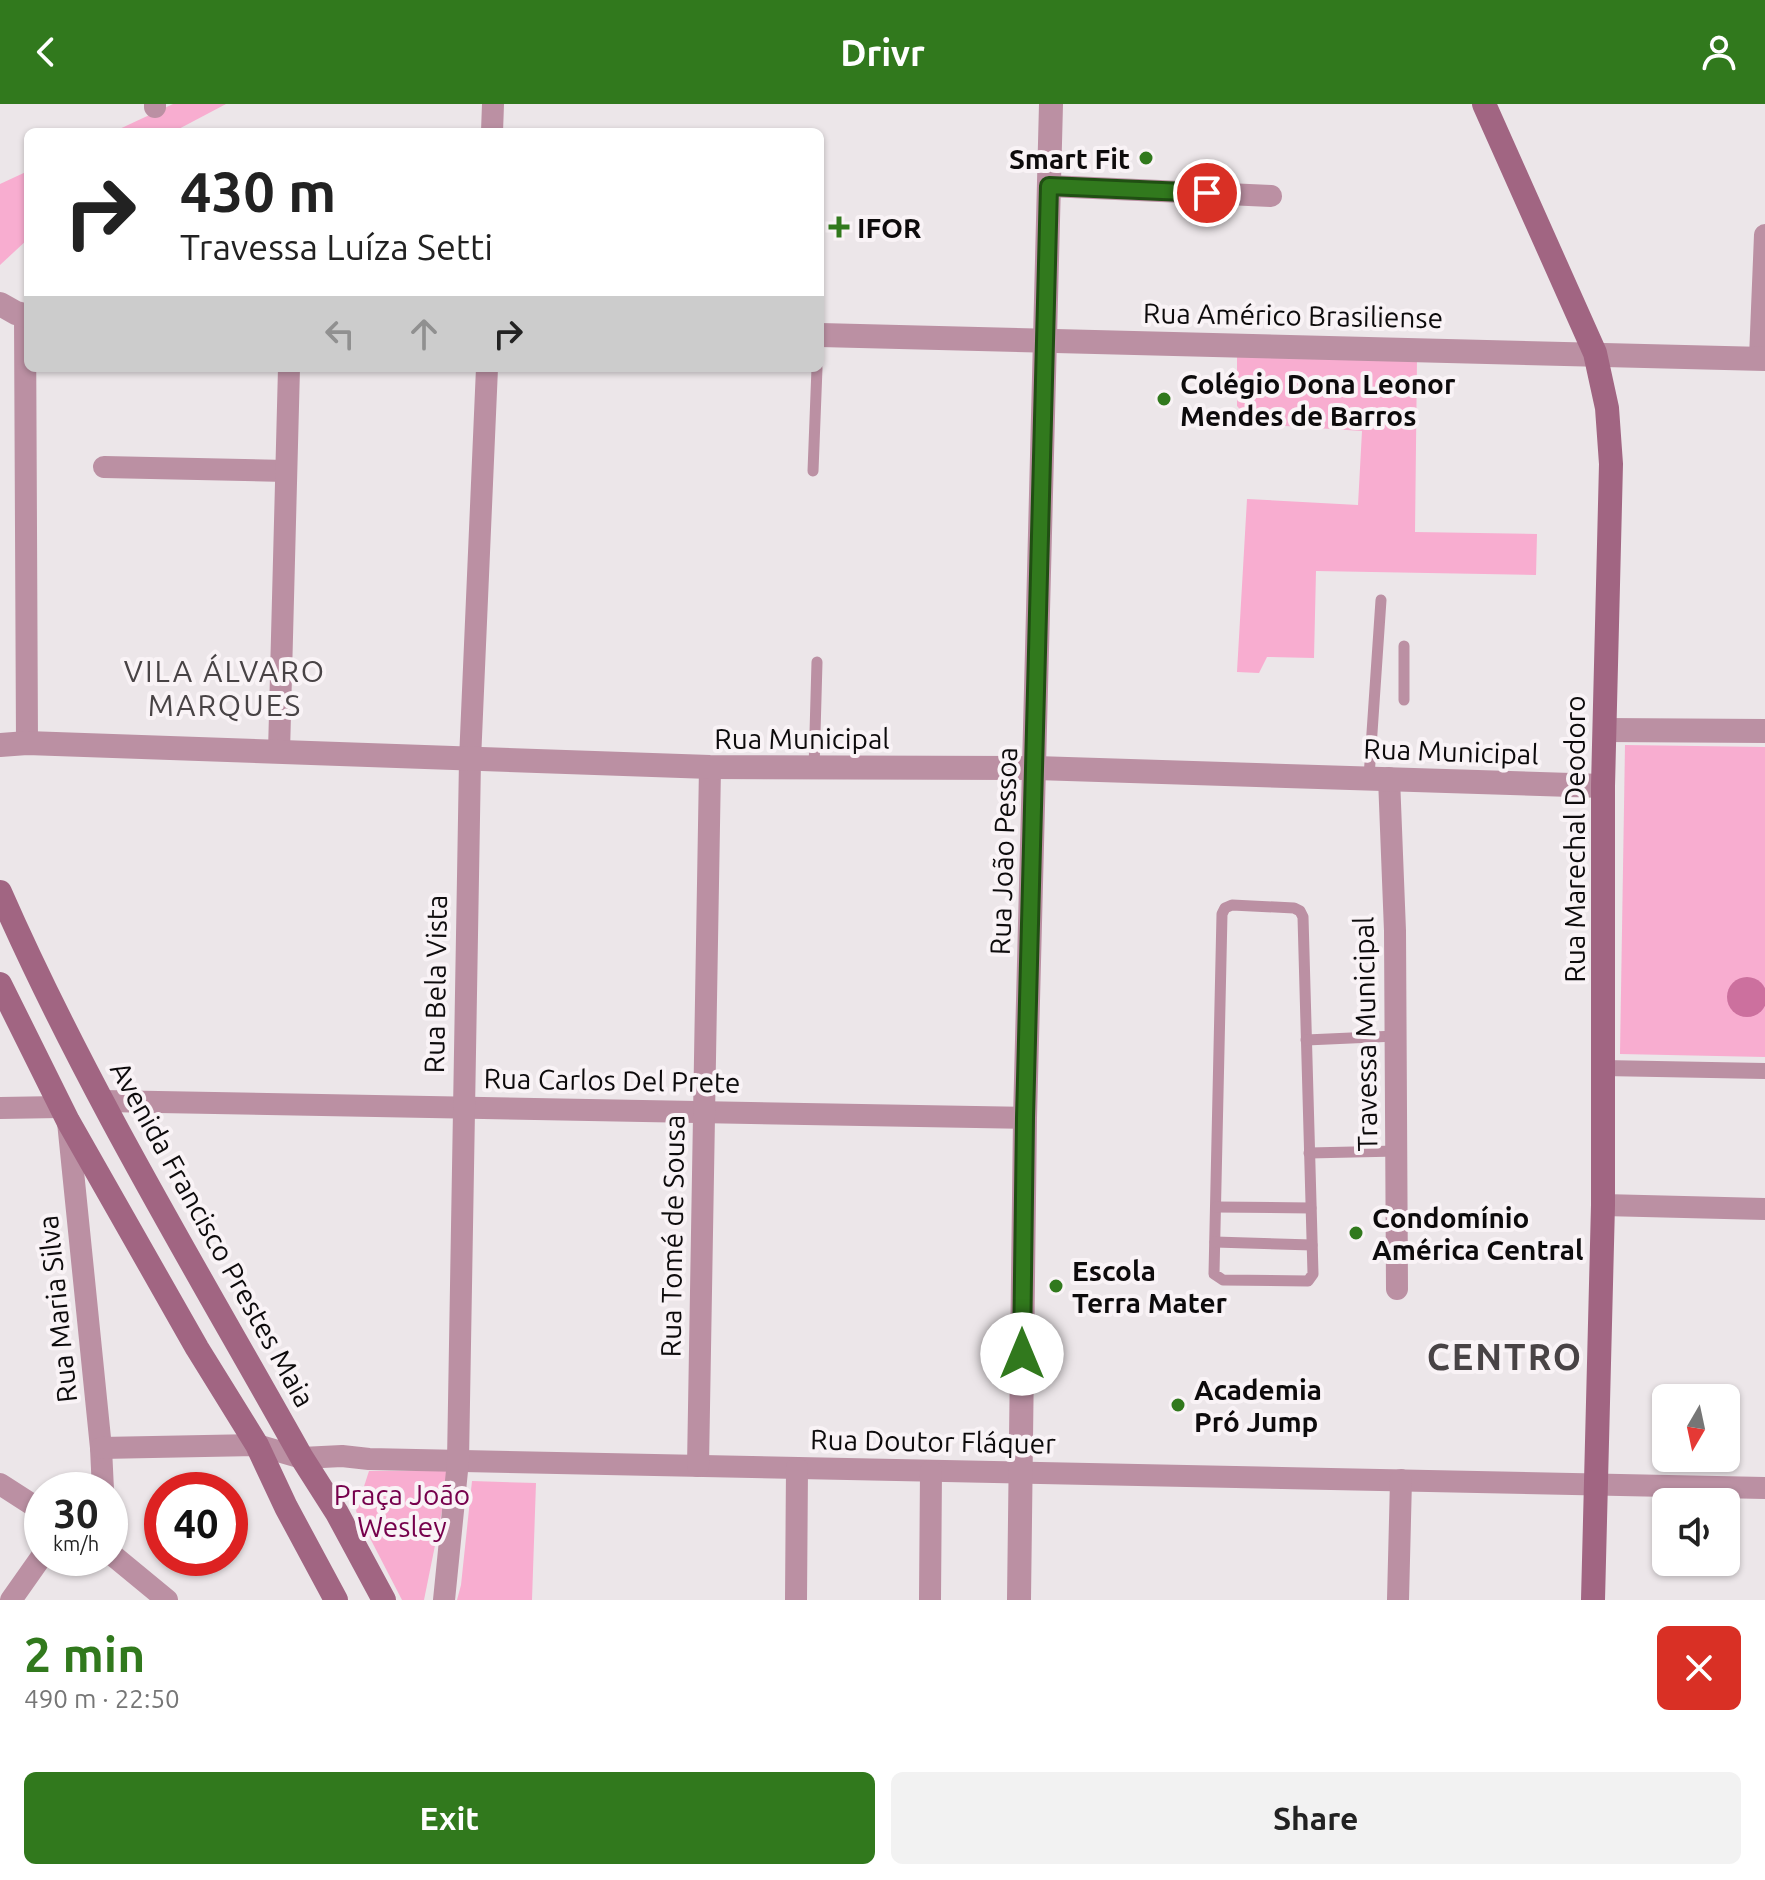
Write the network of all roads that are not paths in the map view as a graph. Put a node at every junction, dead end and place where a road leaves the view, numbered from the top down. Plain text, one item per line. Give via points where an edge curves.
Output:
1 (493, 104) edge
2 (1051, 104) edge
3 (1484, 104) edge
4 (492, 128) edge
5 (1049, 186) junction
6 (1271, 196) dead end
7 (1765, 235) edge
8 (0, 304) edge
9 (24, 315) edge
10 (824, 335) edge
11 (1045, 339) junction
12 (1595, 353) junction
13 (1763, 358) edge
14 (26, 372) edge
15 (289, 372) edge
16 (487, 372) edge
17 (817, 372) edge
18 (104, 467) dead end
19 (286, 471) junction
20 (813, 471) dead end
21 (1381, 600) dead end
22 (1404, 646) dead end
23 (817, 662) dead end
24 (1404, 700) dead end
25 (1605, 730) junction
26 (1765, 731) edge
27 (27, 743) junction
28 (0, 745) edge
29 (279, 752) junction
30 (470, 760) junction
31 (710, 767) junction
32 (1036, 768) junction
33 (814, 769) junction
34 (1379, 778) junction
35 (1603, 786) junction
36 (0, 892) edge
37 (0, 984) edge
38 (1396, 1036) junction
39 (1306, 1040) junction
40 (1603, 1068) junction
41 (1765, 1071) edge
42 (103, 1101) junction
43 (463, 1107) junction
44 (0, 1108) edge
45 (703, 1111) junction
46 (64, 1114) junction
47 (1025, 1118) junction
48 (1397, 1151) junction
49 (1309, 1153) junction
50 (1603, 1205) junction
51 (1216, 1207) junction
52 (1311, 1208) junction
53 (1765, 1209) edge
54 (1215, 1242) junction
55 (1312, 1245) junction
56 (1397, 1289) dead end
57 (257, 1445) junction
58 (101, 1448) junction
59 (302, 1458) junction
60 (458, 1461) junction
61 (698, 1466) junction
62 (797, 1468) junction
63 (931, 1471) junction
64 (102, 1472) edge
65 (1021, 1472) junction
66 (1401, 1480) junction
67 (0, 1484) edge
68 (1597, 1484) junction
69 (1765, 1488) edge
70 (24, 1499) edge
71 (128, 1568) edge
72 (28, 1576) edge
73 (11, 1600) edge
74 (167, 1600) edge
75 (336, 1600) edge
76 (384, 1600) edge
77 (444, 1600) edge
78 (796, 1600) edge
79 (930, 1600) edge
80 (1019, 1600) edge
81 (1398, 1600) edge
82 (1593, 1600) edge

1 - 4 street
2 - 5 street, Rua João Pessoa
3 - 12 main road, Rua Marechal Deodoro
5 - 6 street
5 - 11 street, Rua João Pessoa
7 - 13 street
8 - 9 street
10 - 11 street, Rua Américo Brasiliense
11 - 12 street, Rua Américo Brasiliense
11 - 32 street, Rua João Pessoa
12 - 13 street, Rua Américo Brasiliense
12 - 25 main road, Rua Marechal Deodoro via 1607,408 1611,464
14 - 27 street
15 - 19 street
16 - 30 street, Rua Bela Vista
17 - 20 lane
18 - 19 street
19 - 29 street
21 - 34 lane
22 - 24 lane
23 - 33 lane
25 - 26 street
25 - 35 main road, Rua Marechal Deodoro
27 - 28 street, Rua Municipal
27 - 29 street, Rua Municipal
29 - 30 street, Rua Municipal
30 - 31 street, Rua Municipal
30 - 43 street, Rua Bela Vista
31 - 33 street, Rua Municipal
31 - 45 street, Rua Tomé de Sousa
32 - 33 street, Rua Municipal
32 - 34 street, Rua Municipal
32 - 47 street, Rua João Pessoa
34 - 35 street, Rua Municipal
34 - 38 street, Travessa Municipal via 1395,931
35 - 40 main road, Rua Marechal Deodoro
36 - 42 main road, Avenida Francisco Prestes Maia
37 - 46 main road
38 - 39 lane
38 - 48 street, Travessa Municipal
39 - 49 lane
39 - 51 lane via 1300,911 1225,908
40 - 41 street
40 - 50 main road, Rua Marechal Deodoro
42 - 43 street, Rua Carlos Del Prete
42 - 59 main road, Avenida Francisco Prestes Maia
43 - 45 street, Rua Carlos Del Prete
43 - 60 street, Rua Bela Vista
44 - 46 street
45 - 47 street, Rua Carlos Del Prete
45 - 61 street, Rua Tomé de Sousa
46 - 57 main road
46 - 58 street, Rua Maria Silva
47 - 65 street, Rua João Pessoa
48 - 49 lane
48 - 56 street, Travessa Municipal
49 - 52 lane
50 - 53 street
50 - 68 main road, Rua Marechal Deodoro
51 - 52 lane
51 - 54 lane
52 - 55 lane
54 - 55 lane
54 - 55 lane via 1214,1274 1223,1280 1308,1281 1313,1274
57 - 58 street, Rua Doutor Fláquer
57 - 59 street, Rua Doutor Fláquer
57 - 75 main road
58 - 64 street, Rua Maria Silva
59 - 60 street, Rua Doutor Fláquer
59 - 76 main road, Avenida Francisco Prestes Maia
60 - 61 street, Rua Doutor Fláquer
60 - 77 street, Rua Bela Vista
61 - 62 street, Rua Doutor Fláquer
62 - 63 street, Rua Doutor Fláquer
62 - 78 street
63 - 65 street, Rua Doutor Fláquer
63 - 79 street
65 - 66 street, Rua Doutor Fláquer
65 - 80 street, Rua João Pessoa
66 - 68 street, Rua Doutor Fláquer
66 - 81 street
67 - 70 street
68 - 69 street, Rua Doutor Fláquer
68 - 82 main road, Rua Marechal Deodoro
71 - 74 street
72 - 73 street

